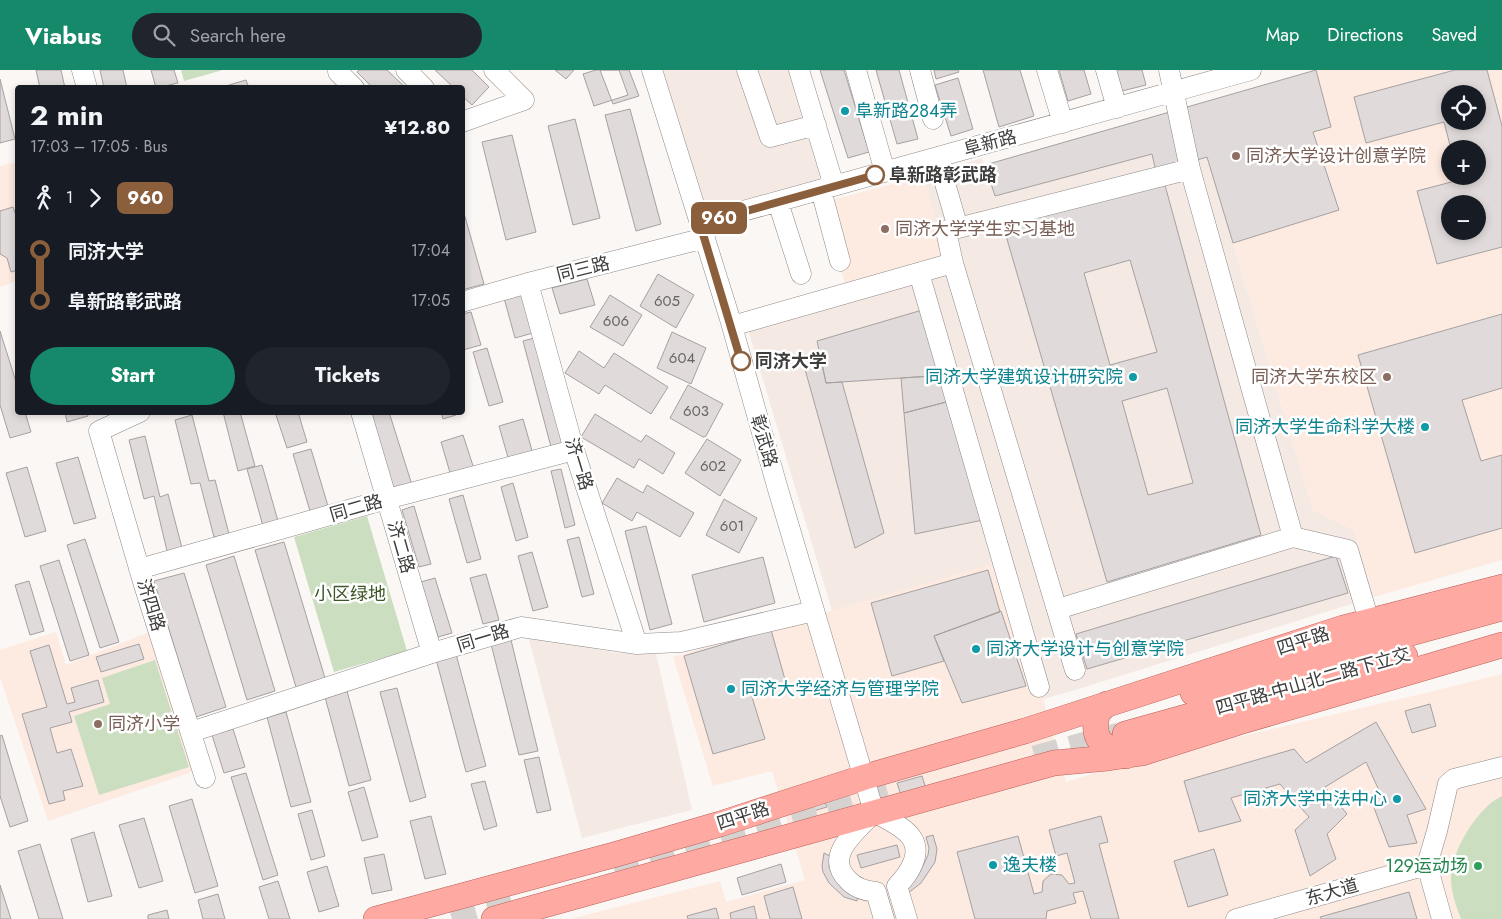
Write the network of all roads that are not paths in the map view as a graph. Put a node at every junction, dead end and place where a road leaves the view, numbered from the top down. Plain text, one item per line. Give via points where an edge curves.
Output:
1 (82, 70) edge
2 (340, 70) edge
3 (406, 70) edge
4 (494, 70) edge
5 (748, 70) edge
6 (799, 70) edge
7 (856, 70) edge
8 (920, 70) edge
9 (1047, 70) edge
10 (1106, 70) edge
11 (1169, 70) edge
12 (1251, 70) edge
13 (658, 71) edge
14 (86, 85) edge
15 (351, 85) edge
16 (421, 85) edge
17 (1174, 92) junction
18 (1116, 108) junction
19 (933, 119) dead end
20 (465, 121) edge
21 (1063, 123) junction
22 (816, 125) junction
23 (1190, 169) junction
24 (885, 172) junction
25 (942, 173) dead end
26 (827, 188) junction
27 (778, 202) junction
28 (958, 228) junction
29 (702, 231) junction
30 (840, 261) dead end
31 (952, 263) junction
32 (919, 273) junction
33 (801, 274) dead end
34 (528, 283) junction
35 (465, 301) edge
36 (732, 326) junction
37 (134, 415) edge
38 (362, 415) edge
39 (574, 450) junction
40 (387, 499) junction
41 (1293, 537) junction
42 (139, 569) junction
43 (1502, 587) edge
44 (1502, 608) edge
45 (1058, 609) junction
46 (814, 611) junction
47 (1369, 621) junction
48 (1502, 637) edge
49 (637, 644) junction
50 (1502, 645) edge
51 (432, 653) junction
52 (1075, 670) dead end
53 (1039, 687) dead end
54 (1120, 726) junction
55 (191, 732) junction
56 (1502, 766) edge
57 (865, 777) junction
58 (205, 778) dead end
59 (874, 812) junction
60 (1427, 865) junction
61 (897, 886) junction
62 (876, 892) junction
63 (376, 919) edge
64 (494, 919) edge
65 (884, 919) edge
66 (907, 919) edge
67 (1236, 919) edge
68 (1442, 919) edge

1 - 14 street
2 - 15 street via 338,72
3 - 16 street
4 - 20 street via 524,100
5 - 22 street via 770,137
6 - 22 street
7 - 24 street
8 - 19 street
9 - 21 street
10 - 18 street
11 - 17 street
12 - 17 street, 阜新路
13 - 29 street, 彰武路
17 - 18 street, 阜新路
17 - 23 street
18 - 21 street, 阜新路
21 - 24 street, 阜新路
22 - 26 street
23 - 28 street
23 - 41 street
24 - 26 street, 阜新路
25 - 28 street
26 - 27 street, 阜新路
26 - 30 street
27 - 29 street, 阜新路
27 - 33 street
28 - 31 street via 946,231
29 - 34 street, 同三路
29 - 36 street, 彰武路
31 - 32 street
31 - 45 street
32 - 36 street
32 - 53 street
34 - 35 street, 同三路
34 - 39 street, 济一路
36 - 46 street, 彰武路
37 - 42 street, 济四路 via 99,431
38 - 40 street, 济二路
39 - 40 street, 同二路
39 - 49 street, 济一路
40 - 42 street, 同二路
40 - 51 street, 济二路
41 - 45 street
41 - 47 street via 1348,550
42 - 55 street, 济四路
43 - 47 main road, 四平路
44 - 54 main road, 四平路-中山北二路下立交
45 - 52 street
46 - 49 street, 同一路 via 681,642
46 - 57 street, 彰武路
47 - 54 main road, 四平路
48 - 54 main road, 四平路-中山北二路下立交 via 1478,635
49 - 51 street, 同一路 via 521,626
50 - 54 main road, 四平路 via 1149,750
51 - 55 street, 同一路
54 - 57 main road, 四平路 via 1025,731
54 - 59 main road, 四平路 via 1054,763
55 - 58 street, 济四路
56 - 60 street via 1454,779 1448,784
57 - 59 street, 彰武路
57 - 63 main road, 四平路 via 617,854
59 - 61 street via 911,837 916,850 913,864
59 - 62 street via 843,846 838,860 841,873 852,884 867,892
59 - 64 main road, 四平路
60 - 67 street, 东大道
60 - 68 street
61 - 62 street
61 - 66 street
62 - 65 street

